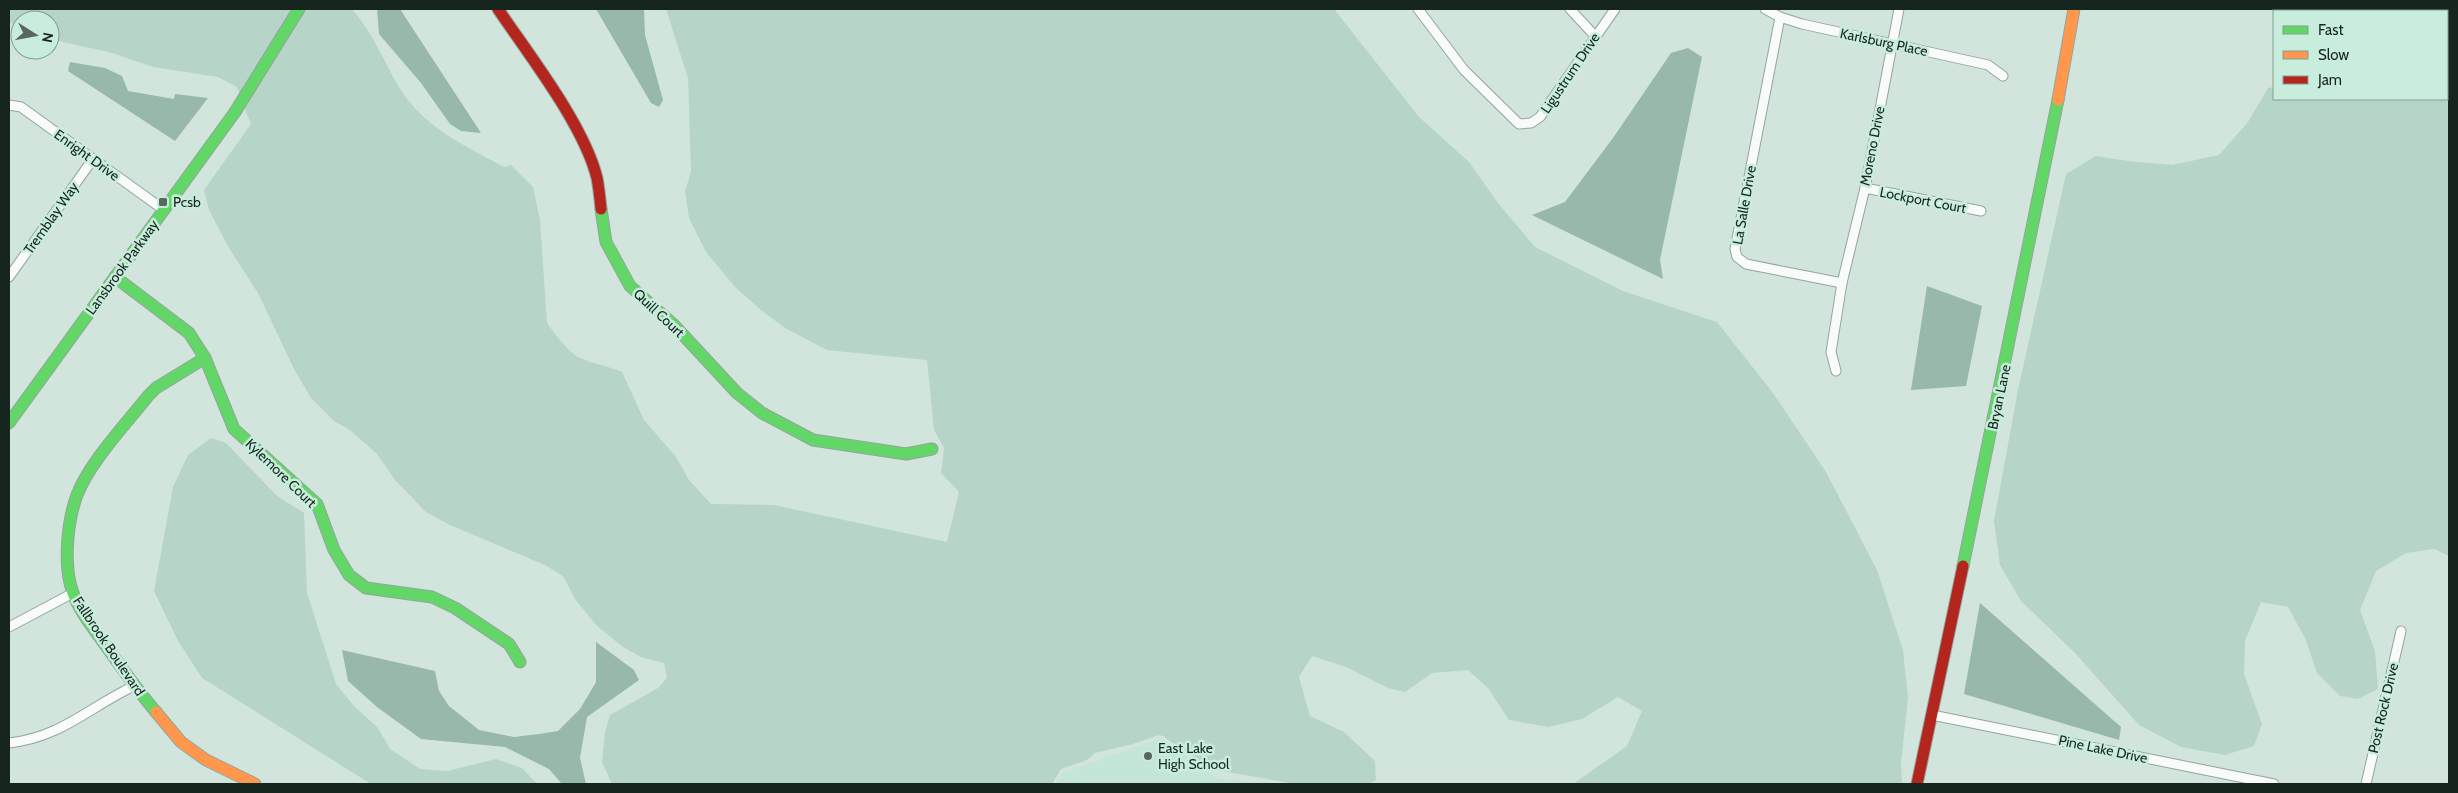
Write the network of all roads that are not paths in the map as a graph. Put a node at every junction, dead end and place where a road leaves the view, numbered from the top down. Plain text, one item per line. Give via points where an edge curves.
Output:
1 (299, 9) edge
2 (498, 9) edge
3 (1418, 9) edge
4 (1570, 9) edge
5 (1614, 9) edge
6 (1765, 9) edge
7 (1899, 9) edge
8 (2074, 9) edge
9 (1780, 17) junction
10 (1595, 36) junction
11 (1892, 45) junction
12 (2003, 76) dead end
13 (9, 105) edge
14 (93, 159) junction
15 (1865, 188) junction
16 (164, 210) junction
17 (1981, 211) dead end
18 (9, 277) edge
19 (115, 277) junction
20 (1842, 284) junction
21 (205, 358) junction
22 (1836, 371) dead end
23 (9, 423) edge
24 (932, 449) dead end
25 (73, 592) junction
26 (9, 627) edge
27 (2401, 631) dead end
28 (520, 662) dead end
29 (134, 686) junction
30 (1932, 714) junction
31 (9, 744) edge
32 (255, 784) edge
33 (1917, 784) edge
34 (2274, 784) edge
35 (2366, 784) edge

1 - 16 street, Lansbrook Parkway via 235,112
2 - 24 street, Quill Court via 560,102 588,152 597,178 606,242 630,286 673,324 737,393 762,413 813,440 906,454
3 - 10 street, Ligustrum Drive via 1464,70 1519,124 1531,123 1540,117
4 - 10 street
5 - 10 street, Ligustrum Drive
6 - 9 street, Karlsburg Place
7 - 11 street, Moreno Drive
8 - 30 street, Bryan Lane via 2049,148
9 - 11 street, Karlsburg Place
9 - 20 street, La Salle Drive via 1735,249 1737,257 1746,264
11 - 12 street, Karlsburg Place via 1988,65
11 - 15 street, Moreno Drive
13 - 14 street, Enright Drive via 21,107
14 - 16 street, Enright Drive
14 - 18 street, Tremblay Way
15 - 17 street, Lockport Court
15 - 20 street, Moreno Drive
16 - 19 street, Lansbrook Parkway
19 - 21 street, Kylemore Court via 189,333
19 - 23 street, Lansbrook Parkway
20 - 22 street via 1831,352
21 - 25 street, Fallbrook Boulevard via 148,396 86,479 72,510 68,536 67,561
21 - 28 street, Kylemore Court via 234,429 318,504 334,550 349,575 366,588 432,597 455,608 509,644
25 - 26 street
25 - 29 street, Fallbrook Boulevard via 85,616
27 - 35 street, Post Rock Drive
29 - 31 street via 58,731
29 - 32 street, Fallbrook Boulevard via 181,742 206,760
30 - 33 street, Bryan Lane
30 - 34 street, Pine Lake Drive

